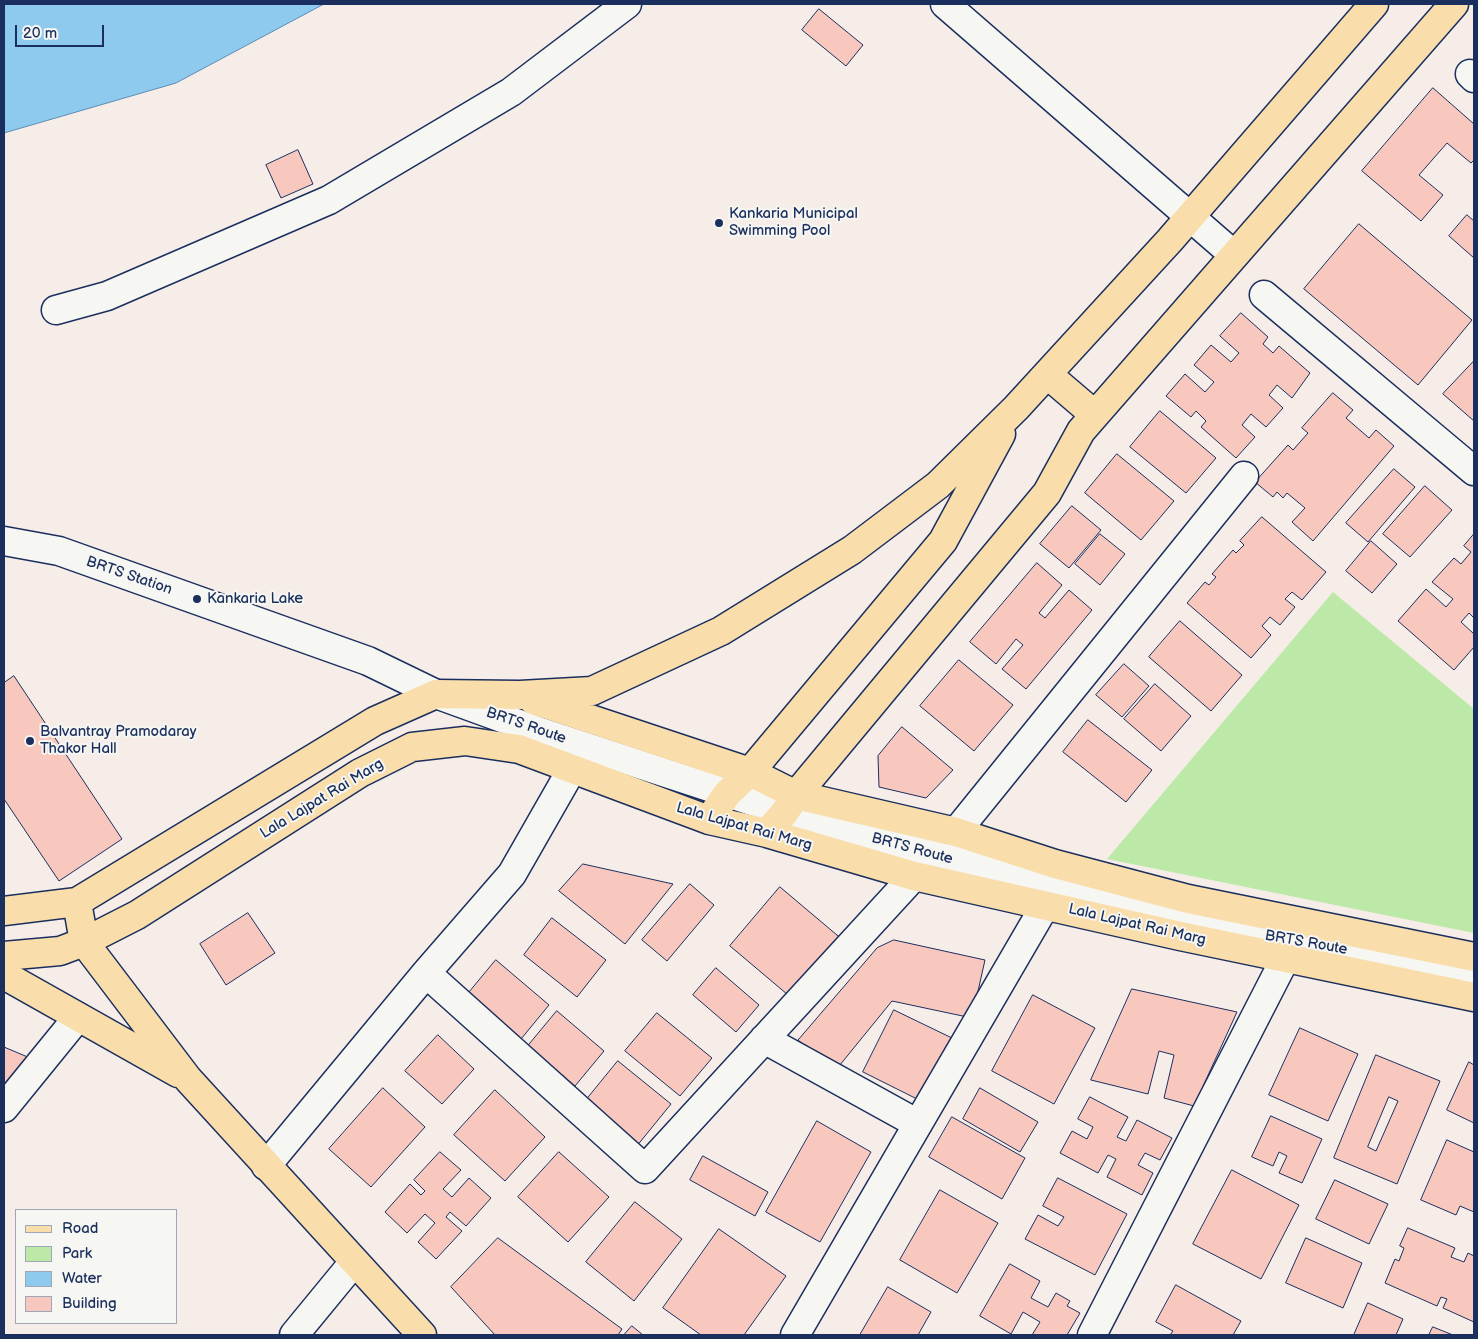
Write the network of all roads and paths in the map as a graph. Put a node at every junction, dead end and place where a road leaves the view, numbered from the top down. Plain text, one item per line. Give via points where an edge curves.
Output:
1 (627, 4) edge
2 (945, 4) edge
3 (1374, 4) edge
4 (1454, 4) edge
5 (1191, 216) junction
6 (1234, 255) junction
7 (1264, 295) dead end
8 (56, 310) dead end
9 (1047, 374) junction
10 (1016, 408) junction
11 (1095, 415) junction
12 (1474, 471) edge
13 (1244, 476) dead end
14 (4, 541) edge
15 (368, 661) joint
16 (436, 694) junction
17 (520, 695) junction
18 (572, 769) junction
19 (750, 772) junction
20 (727, 794) junction
21 (790, 804) junction
22 (709, 820) junction
23 (956, 832) junction
24 (767, 833) junction
25 (914, 876) junction
26 (78, 902) junction
27 (1046, 904) junction
28 (4, 911) edge
29 (84, 942) junction
30 (4, 956) edge
31 (1286, 957) junction
32 (1474, 957) edge
33 (426, 973) junction
34 (1474, 974) edge
35 (4, 975) edge
36 (1474, 997) edge
37 (78, 1017) junction
38 (764, 1039) junction
39 (188, 1079) junction
40 (4, 1108) edge
41 (918, 1124) junction
42 (266, 1166) junction
43 (354, 1262) junction
44 (294, 1335) edge
45 (422, 1335) edge
46 (795, 1335) edge
47 (1092, 1335) edge

1 - 8 street via 511,92 329,200 107,296
2 - 5 street
3 - 5 main road
4 - 6 main road
5 - 6 street
5 - 9 main road
6 - 11 main road
7 - 12 street
9 - 10 main road
9 - 11 main road
10 - 17 main road via 938,485 852,550 721,631 592,691
10 - 19 main road via 943,541
11 - 21 main road via 1081,431 1047,493
13 - 23 street
14 - 15 street, BRTS Station via 59,551
15 - 16 street, BRTS Route
16 - 17 main road
16 - 20 street, BRTS Route
16 - 26 main road via 375,721
17 - 19 main road
18 - 22 main road, Lala Lajpat Rai Marg
18 - 29 main road, Lala Lajpat Rai Marg via 519,749 465,741 412,747 360,773 137,915
18 - 33 street via 512,874
19 - 20 main road
19 - 21 main road
20 - 21 street, BRTS Route
20 - 22 main road
21 - 23 main road
21 - 24 main road
21 - 34 street, BRTS Route via 901,847 1027,879 1258,934
22 - 24 main road, Lala Lajpat Rai Marg
23 - 32 main road via 1055,864 1188,899
24 - 25 main road, Lala Lajpat Rai Marg
25 - 27 main road, Lala Lajpat Rai Marg
25 - 38 street
26 - 28 main road
26 - 29 main road
27 - 31 main road, Lala Lajpat Rai Marg
27 - 41 street
29 - 30 main road, Lala Lajpat Rai Marg via 60,950
29 - 39 main road
31 - 36 main road, Lala Lajpat Rai Marg
31 - 47 street
33 - 38 street via 646,1168
33 - 42 street
35 - 37 main road
37 - 39 main road
37 - 40 street
38 - 41 street
39 - 42 main road
41 - 46 street
42 - 43 main road
43 - 44 street
43 - 45 main road

